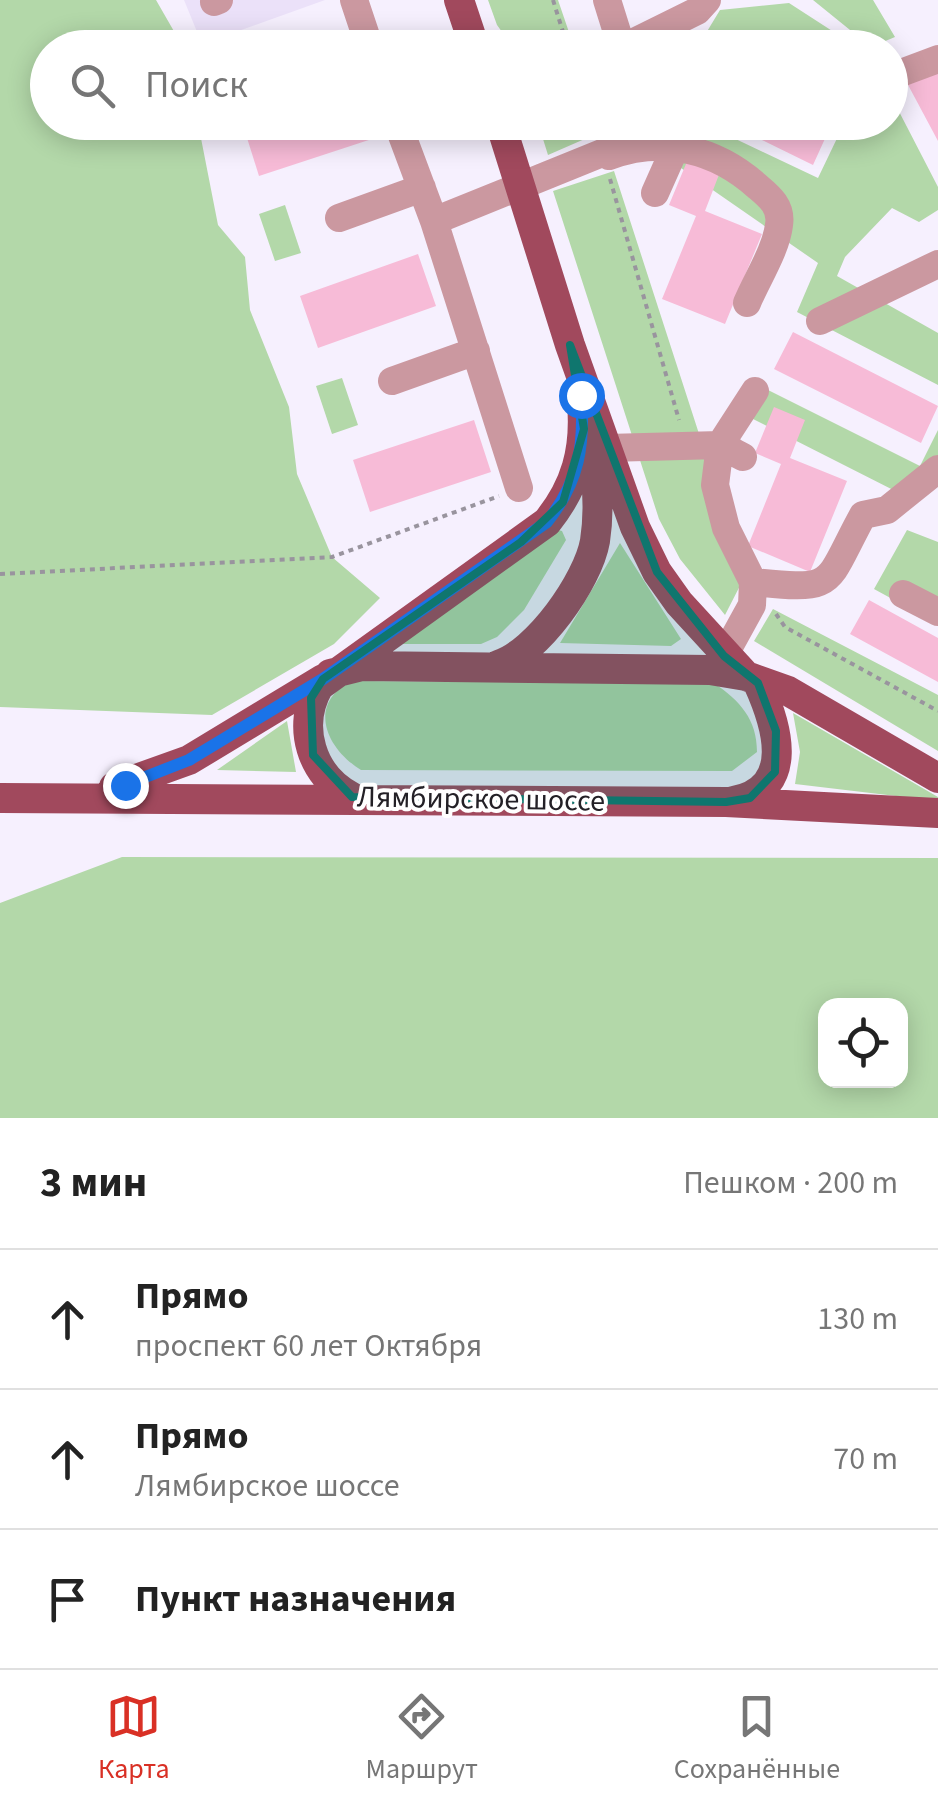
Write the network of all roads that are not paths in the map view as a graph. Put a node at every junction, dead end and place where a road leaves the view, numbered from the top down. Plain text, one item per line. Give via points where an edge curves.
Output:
1 (354, 0) edge
2 (459, 0) edge
3 (606, 0) edge
4 (706, 0) edge
5 (364, 30) edge
6 (469, 30) edge
7 (616, 30) edge
8 (658, 30) edge
9 (938, 58) edge
10 (908, 70) edge
11 (404, 140) edge
12 (506, 140) edge
13 (611, 140) edge
14 (675, 148) junction
15 (609, 156) junction
16 (422, 188) junction
17 (522, 189) junction
18 (655, 194) dead end
19 (338, 218) dead end
20 (434, 221) junction
21 (938, 264) edge
22 (747, 303) dead end
23 (820, 321) dead end
24 (570, 345) junction
25 (476, 352) junction
26 (392, 380) dead end
27 (755, 391) dead end
28 (581, 395) junction
29 (607, 448) junction
30 (731, 451) junction
31 (938, 469) edge
32 (520, 488) road end
33 (753, 582) junction
34 (904, 594) dead end
35 (938, 612) edge
36 (474, 668) junction
37 (743, 671) junction
38 (326, 676) junction
39 (938, 778) edge
40 (12, 798) edge
41 (352, 798) junction
42 (726, 802) junction
43 (938, 813) edge

1 - 5 lane
2 - 6 main road
3 - 7 lane
4 - 8 lane
9 - 10 lane
11 - 16 lane
12 - 17 main road
13 - 15 lane
14 - 15 lane via 634,147
14 - 18 lane
14 - 22 lane via 696,149 736,167 776,203 780,224
15 - 17 lane via 602,153
16 - 19 lane
16 - 20 lane
17 - 20 lane
17 - 24 main road
20 - 25 lane
21 - 23 lane
24 - 28 main road
24 - 29 main road
25 - 26 lane
25 - 32 lane
27 - 30 lane
28 - 36 main road via 597,511 587,566 530,648 514,660
28 - 38 main road, Лямбирское шоссе via 582,456 547,522
29 - 30 lane
29 - 37 main road via 656,572
30 - 33 lane via 715,484 726,528
31 - 33 lane via 886,510 863,514 831,576 810,588
33 - 37 lane
34 - 35 lane
36 - 37 main road
36 - 38 main road via 362,666
37 - 39 main road via 838,716
37 - 42 main road via 776,730 775,772 750,798
38 - 40 main road, Лямбирское шоссе via 158,774 88,792
38 - 41 main road via 312,698 308,735 320,771
40 - 41 main road, Лямбирское шоссе
41 - 42 main road, Лямбирское шоссе
42 - 43 main road, Лямбирское шоссе

